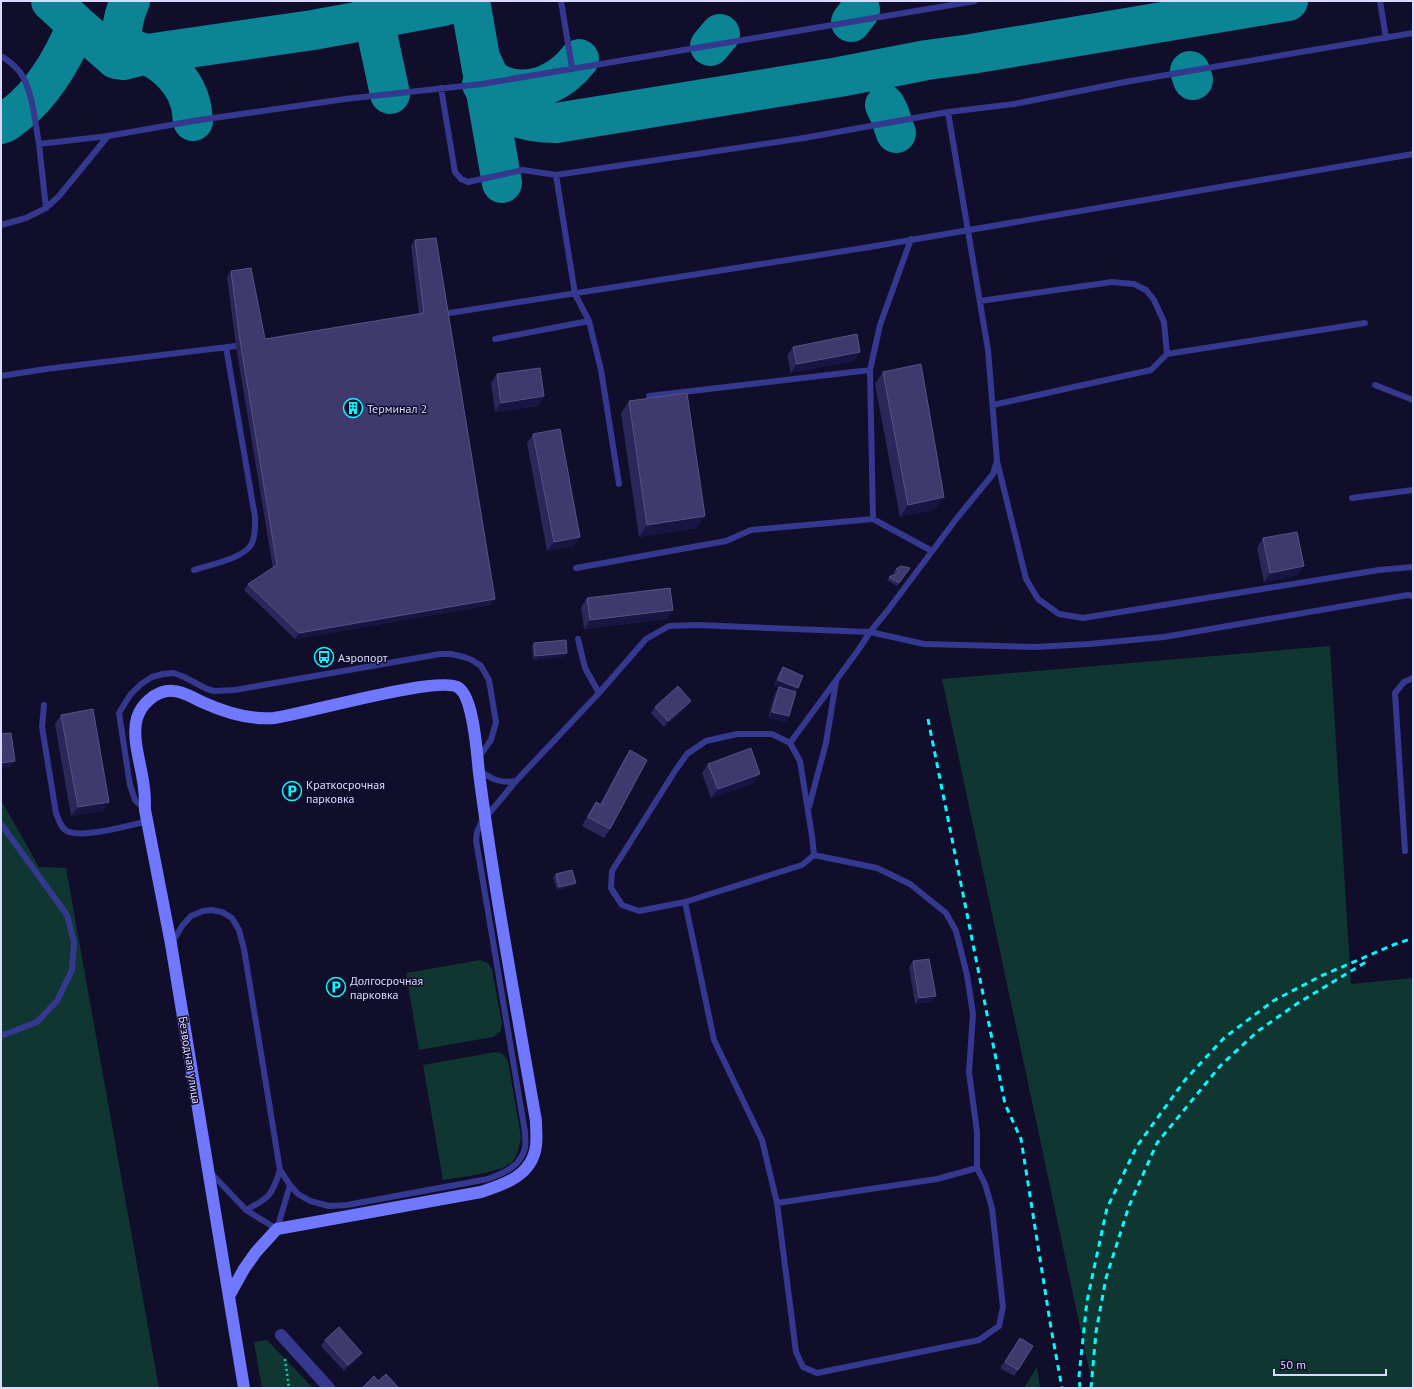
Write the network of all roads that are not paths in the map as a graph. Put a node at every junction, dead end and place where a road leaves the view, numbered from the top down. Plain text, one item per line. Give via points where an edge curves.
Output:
1 (562, 1) edge
2 (975, 1) edge
3 (1380, 1) edge
4 (1413, 33) edge
5 (1386, 38) junction
6 (1, 56) edge
7 (572, 68) junction
8 (441, 88) junction
9 (948, 112) junction
10 (108, 136) junction
11 (39, 144) junction
12 (1413, 154) edge
13 (556, 175) junction
14 (46, 208) junction
15 (1, 225) edge
16 (968, 230) junction
17 (912, 239) junction
18 (575, 294) junction
19 (980, 301) junction
20 (443, 314) edge
21 (589, 321) junction
22 (1365, 323) dead end
23 (496, 339) dead end
24 (236, 346) dead end
25 (226, 347) junction
26 (1167, 354) junction
27 (870, 370) junction
28 (1, 376) edge
29 (1374, 385) dead end
30 (648, 396) dead end
31 (1413, 400) edge
32 (993, 405) junction
33 (997, 461) junction
34 (619, 484) dead end
35 (1413, 490) edge
36 (1352, 498) dead end
37 (872, 519) junction
38 (932, 551) junction
39 (1413, 567) edge
40 (576, 568) dead end
41 (194, 570) dead end
42 (1413, 596) edge
43 (870, 632) junction
44 (578, 638) dead end
45 (1413, 678) edge
46 (836, 680) junction
47 (599, 693) junction
48 (44, 705) dead end
49 (790, 743) junction
50 (478, 764) junction
51 (516, 781) junction
52 (808, 810) junction
53 (146, 815) junction
54 (485, 818) junction
55 (1, 824) edge
56 (1405, 851) dead end
57 (814, 855) junction
58 (685, 902) junction
59 (171, 944) junction
60 (1, 1035) edge
61 (977, 1168) junction
62 (208, 1170) junction
63 (280, 1170) junction
64 (290, 1185) junction
65 (777, 1203) junction
66 (246, 1210) junction
67 (277, 1228) junction
68 (229, 1296) junction
69 (281, 1335) dead end
70 (244, 1388) edge
71 (329, 1388) edge

1 - 7 lane
2 - 7 lane
3 - 5 lane
4 - 5 lane
5 - 9 lane via 1125,82 1014,104
6 - 11 lane via 20,72 29,91
7 - 8 lane via 482,84
8 - 10 lane via 345,99
8 - 13 lane via 455,172 460,179 468,182 523,170
9 - 13 lane via 804,138
9 - 16 lane
10 - 11 lane
10 - 14 lane via 60,196
11 - 14 lane
12 - 16 lane
13 - 18 lane
14 - 15 lane via 26,218
16 - 17 lane
16 - 19 lane
17 - 18 lane
17 - 27 lane via 880,325
18 - 20 lane
18 - 21 lane
19 - 26 lane via 1112,282 1134,284 1146,290 1157,306 1164,322
19 - 32 lane
21 - 23 lane
21 - 34 lane via 601,370
22 - 26 lane
24 - 25 lane
25 - 28 lane
25 - 41 lane via 255,517 255,532 251,545 238,556
26 - 32 lane via 1151,370
27 - 30 lane
27 - 37 lane
29 - 31 lane
32 - 33 lane
33 - 38 lane via 993,474
33 - 39 lane via 1026,580 1038,599 1059,614 1083,618 1379,570
35 - 36 lane
37 - 38 lane
37 - 40 lane via 751,530 726,541
38 - 43 lane
42 - 43 lane via 1164,637 1089,644 1035,647 924,644
43 - 46 lane
43 - 47 lane via 669,626 646,639
44 - 47 lane via 585,668
45 - 56 lane via 1404,682 1395,693
46 - 49 lane
46 - 52 lane via 826,743
47 - 51 lane
48 - 53 lane via 42,727 60,825 74,834 89,833
49 - 52 lane via 800,761
49 - 58 lane via 772,734 737,734 706,741 687,754 674,771 612,871 611,888 622,905 639,911
50 - 51 lane via 490,778 501,782
50 - 53 main road, Безводная улица via 474,730 466,697 459,688 451,685 406,690 273,718 244,716 221,710 175,691 166,691 150,700 137,718 135,732
50 - 53 lane via 492,740 496,722 489,680 481,666 464,657 440,654 235,690 214,691 174,673 163,674 141,684 130,695 119,713 130,785 135,800
50 - 54 main road
51 - 54 lane
52 - 57 lane
53 - 59 main road, Безводная улица
54 - 64 lane via 480,823 476,840 525,1132 525,1148 516,1165 488,1179 347,1205 328,1206 310,1201 298,1194
54 - 67 main road via 536,1121 536,1146 531,1162 519,1176 481,1192
55 - 60 lane via 67,915 74,942 72,970 57,1001 37,1022
57 - 58 lane via 802,865
57 - 61 lane via 877,868 910,884 946,913 956,931 973,1014 969,1072 977,1132
58 - 65 lane via 714,1040 762,1140
59 - 62 main road, Безводная улица
59 - 63 lane via 191,916 203,911 222,912 232,918 239,930
61 - 65 lane via 937,1180
61 - 65 lane via 992,1208 1003,1308 999,1326 979,1340 817,1373 803,1367 796,1352
62 - 66 lane
62 - 68 main road, Безводная улица
63 - 64 lane
63 - 66 lane via 275,1188 269,1196
64 - 67 lane
66 - 67 lane
67 - 68 main road via 244,1269
68 - 70 main road, Безводная улица
69 - 71 street

